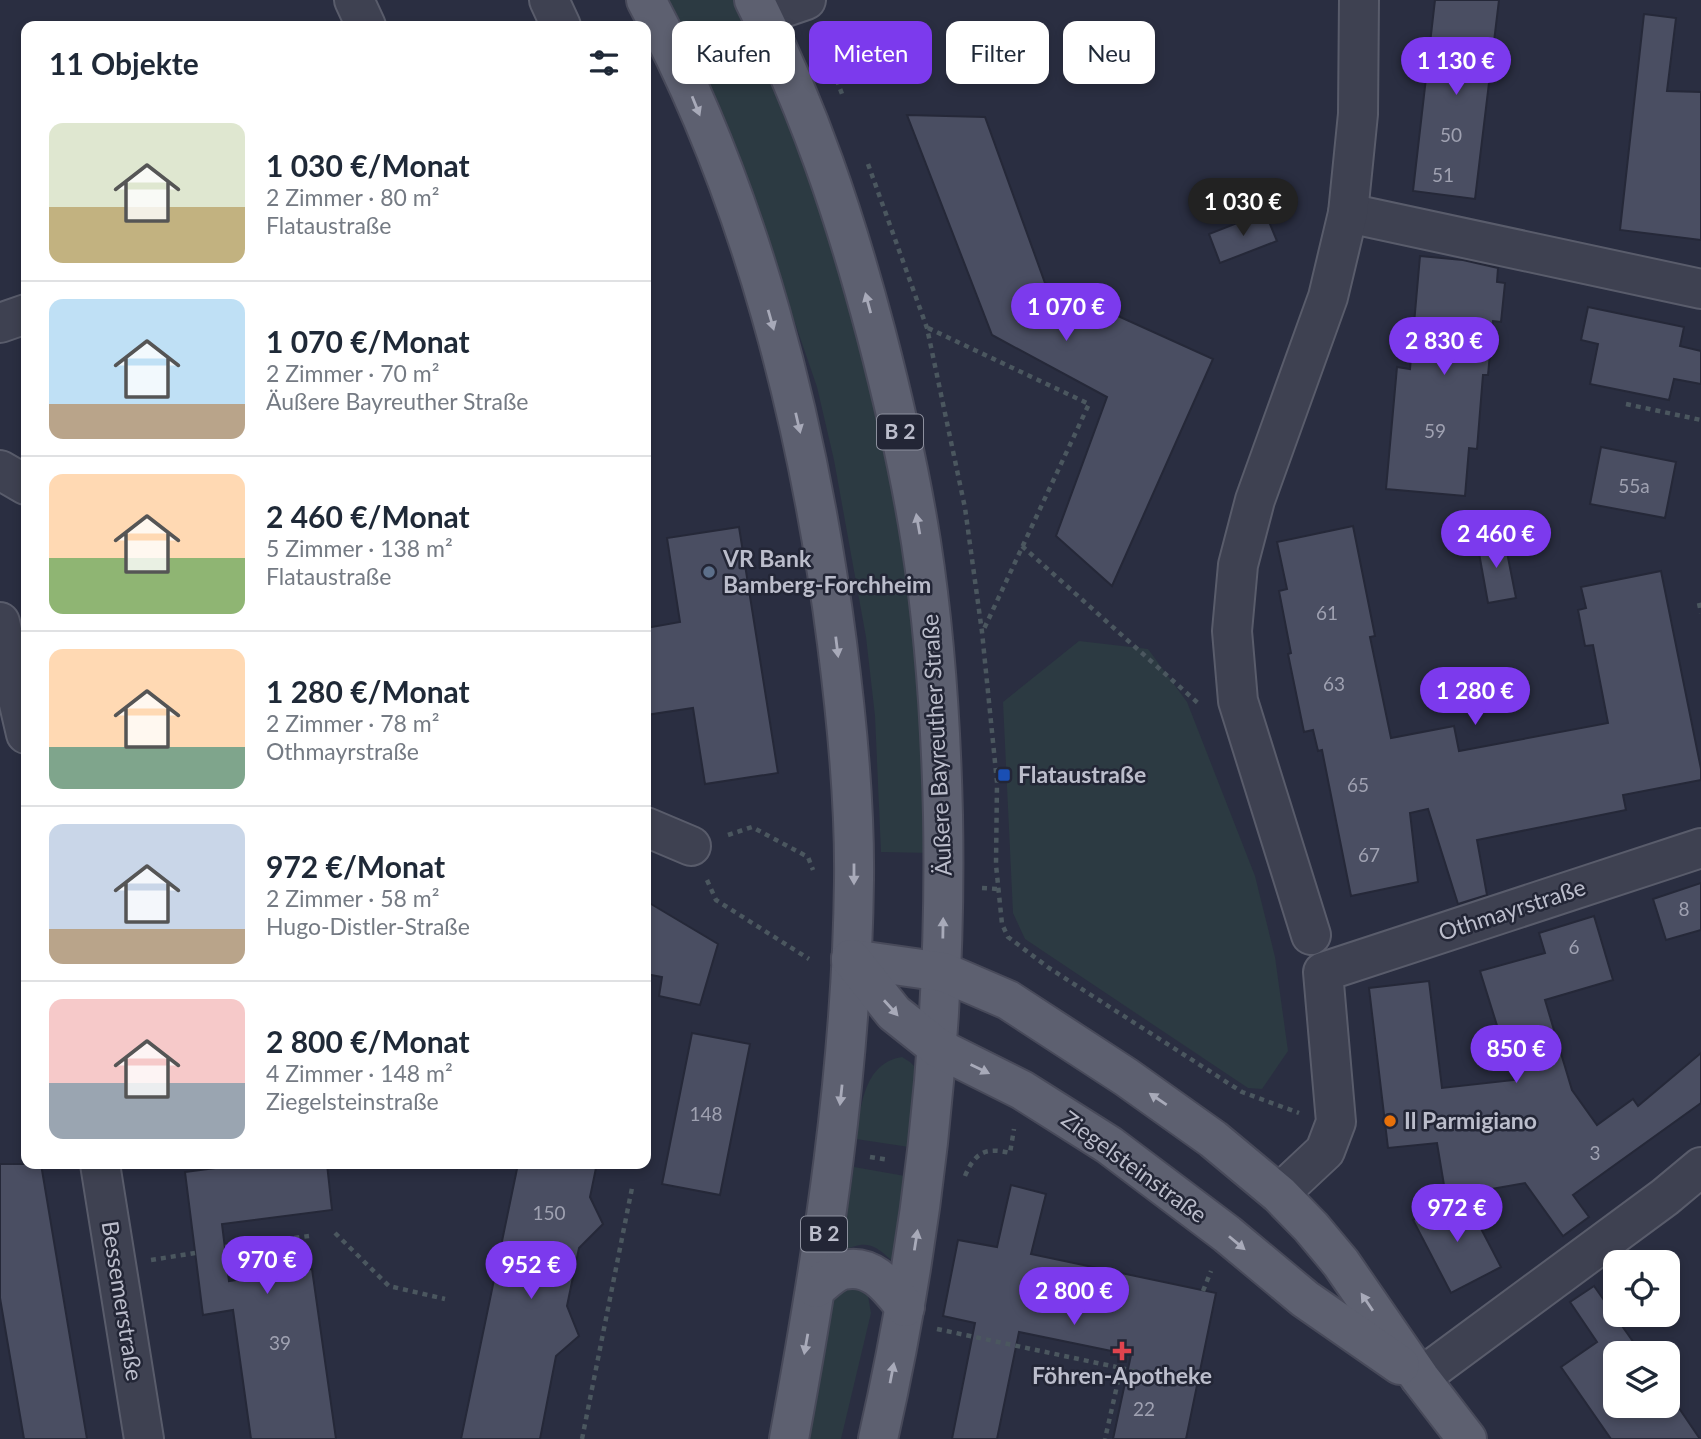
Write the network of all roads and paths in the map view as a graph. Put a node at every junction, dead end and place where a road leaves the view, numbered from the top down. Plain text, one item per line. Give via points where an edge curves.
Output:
1 (354, 0) edge
2 (549, 0) edge
3 (646, 0) edge
4 (806, 0) edge
5 (1359, 0) edge
6 (758, 8) edge
7 (364, 21) edge
8 (559, 21) edge
9 (1348, 213) junction
10 (1701, 289) edge
11 (21, 316) edge
12 (0, 323) edge
13 (927, 328) dead end
14 (1626, 404) dead end
15 (1701, 420) edge
16 (0, 470) edge
17 (21, 482) edge
18 (1022, 546) junction
19 (1699, 603) dead end
20 (1701, 613) edge
21 (0, 622) edge
22 (982, 632) dead end
23 (1204, 708) dead end
24 (21, 712) edge
25 (651, 829) edge
26 (691, 846) junction
27 (1701, 848) edge
28 (816, 877) dead end
29 (998, 889) dead end
30 (1311, 935) dead end
31 (809, 958) dead end
32 (851, 959) junction
33 (943, 972) junction
34 (938, 1048) junction
35 (1336, 1122) junction
36 (1010, 1153) dead end
37 (1701, 1167) edge
38 (101, 1169) edge
39 (966, 1173) dead end
40 (632, 1188) dead end
41 (1279, 1194) junction
42 (335, 1233) dead end
43 (309, 1236) dead end
44 (225, 1247) dead end
45 (816, 1288) junction
46 (445, 1299) dead end
47 (919, 1317) junction
48 (1121, 1368) junction
49 (1420, 1378) junction
50 (1183, 1383) dead end
51 (144, 1439) edge
52 (582, 1439) edge
53 (789, 1439) edge
54 (878, 1439) edge
55 (1105, 1439) edge
56 (1467, 1439) edge

1 - 7 street
2 - 8 street
3 -> 32 main road, B 2 via 692,96 737,212 782,357 803,446 830,592 845,713 854,861
4 - 6 street
5 - 9 street via 1358,114
33 -> 6 main road, Äußere Bayreuther Straße / B 2 via 939,706 914,503 885,368 841,208 801,102
9 - 10 street
9 - 30 street via 1328,297 1255,500 1238,565 1232,631 1238,701
11 - 12 street
13 - 18 path via 1089,404
14 - 15 path
16 - 17 street
18 - 22 path
18 - 23 path
19 - 20 path
21 - 24 street
25 - 26 street
26 - 28 path via 752,827 808,858
26 - 31 path via 716,900
27 - 35 street, Othmayrstraße via 1322,972
29 - 35 path via 1008,937 1049,968 1242,1092
32 - 33 main road
32 -> 34 main road, Ziegelsteinstraße via 894,1013
32 -> 45 main road, B 2 via 842,1088
33 - 34 main road, Äußere Bayreuther Straße / B 2
41 -> 33 main road, Ziegelsteinstraße via 1213,1139 1105,1064 1008,1000
47 -> 34 main road, Äußere Bayreuther Straße / B 2
34 -> 49 main road, Ziegelsteinstraße via 1035,1097 1109,1146 1305,1299
35 - 41 street via 1325,1151
36 - 39 path via 993,1149 977,1156
37 - 49 street
38 - 51 street, Bessemerstraße
40 - 52 path
49 -> 41 main road, Ziegelsteinstraße via 1341,1263
42 - 46 path via 389,1286
43 - 44 path
45 - 47 main road via 841,1270 865,1269 884,1281
45 -> 53 main road, B 2
47 - 48 path
54 -> 47 main road, Äußere Bayreuther Straße / B 2
48 - 50 path
48 - 55 path
49 - 56 main road, Ziegelsteinstraße

